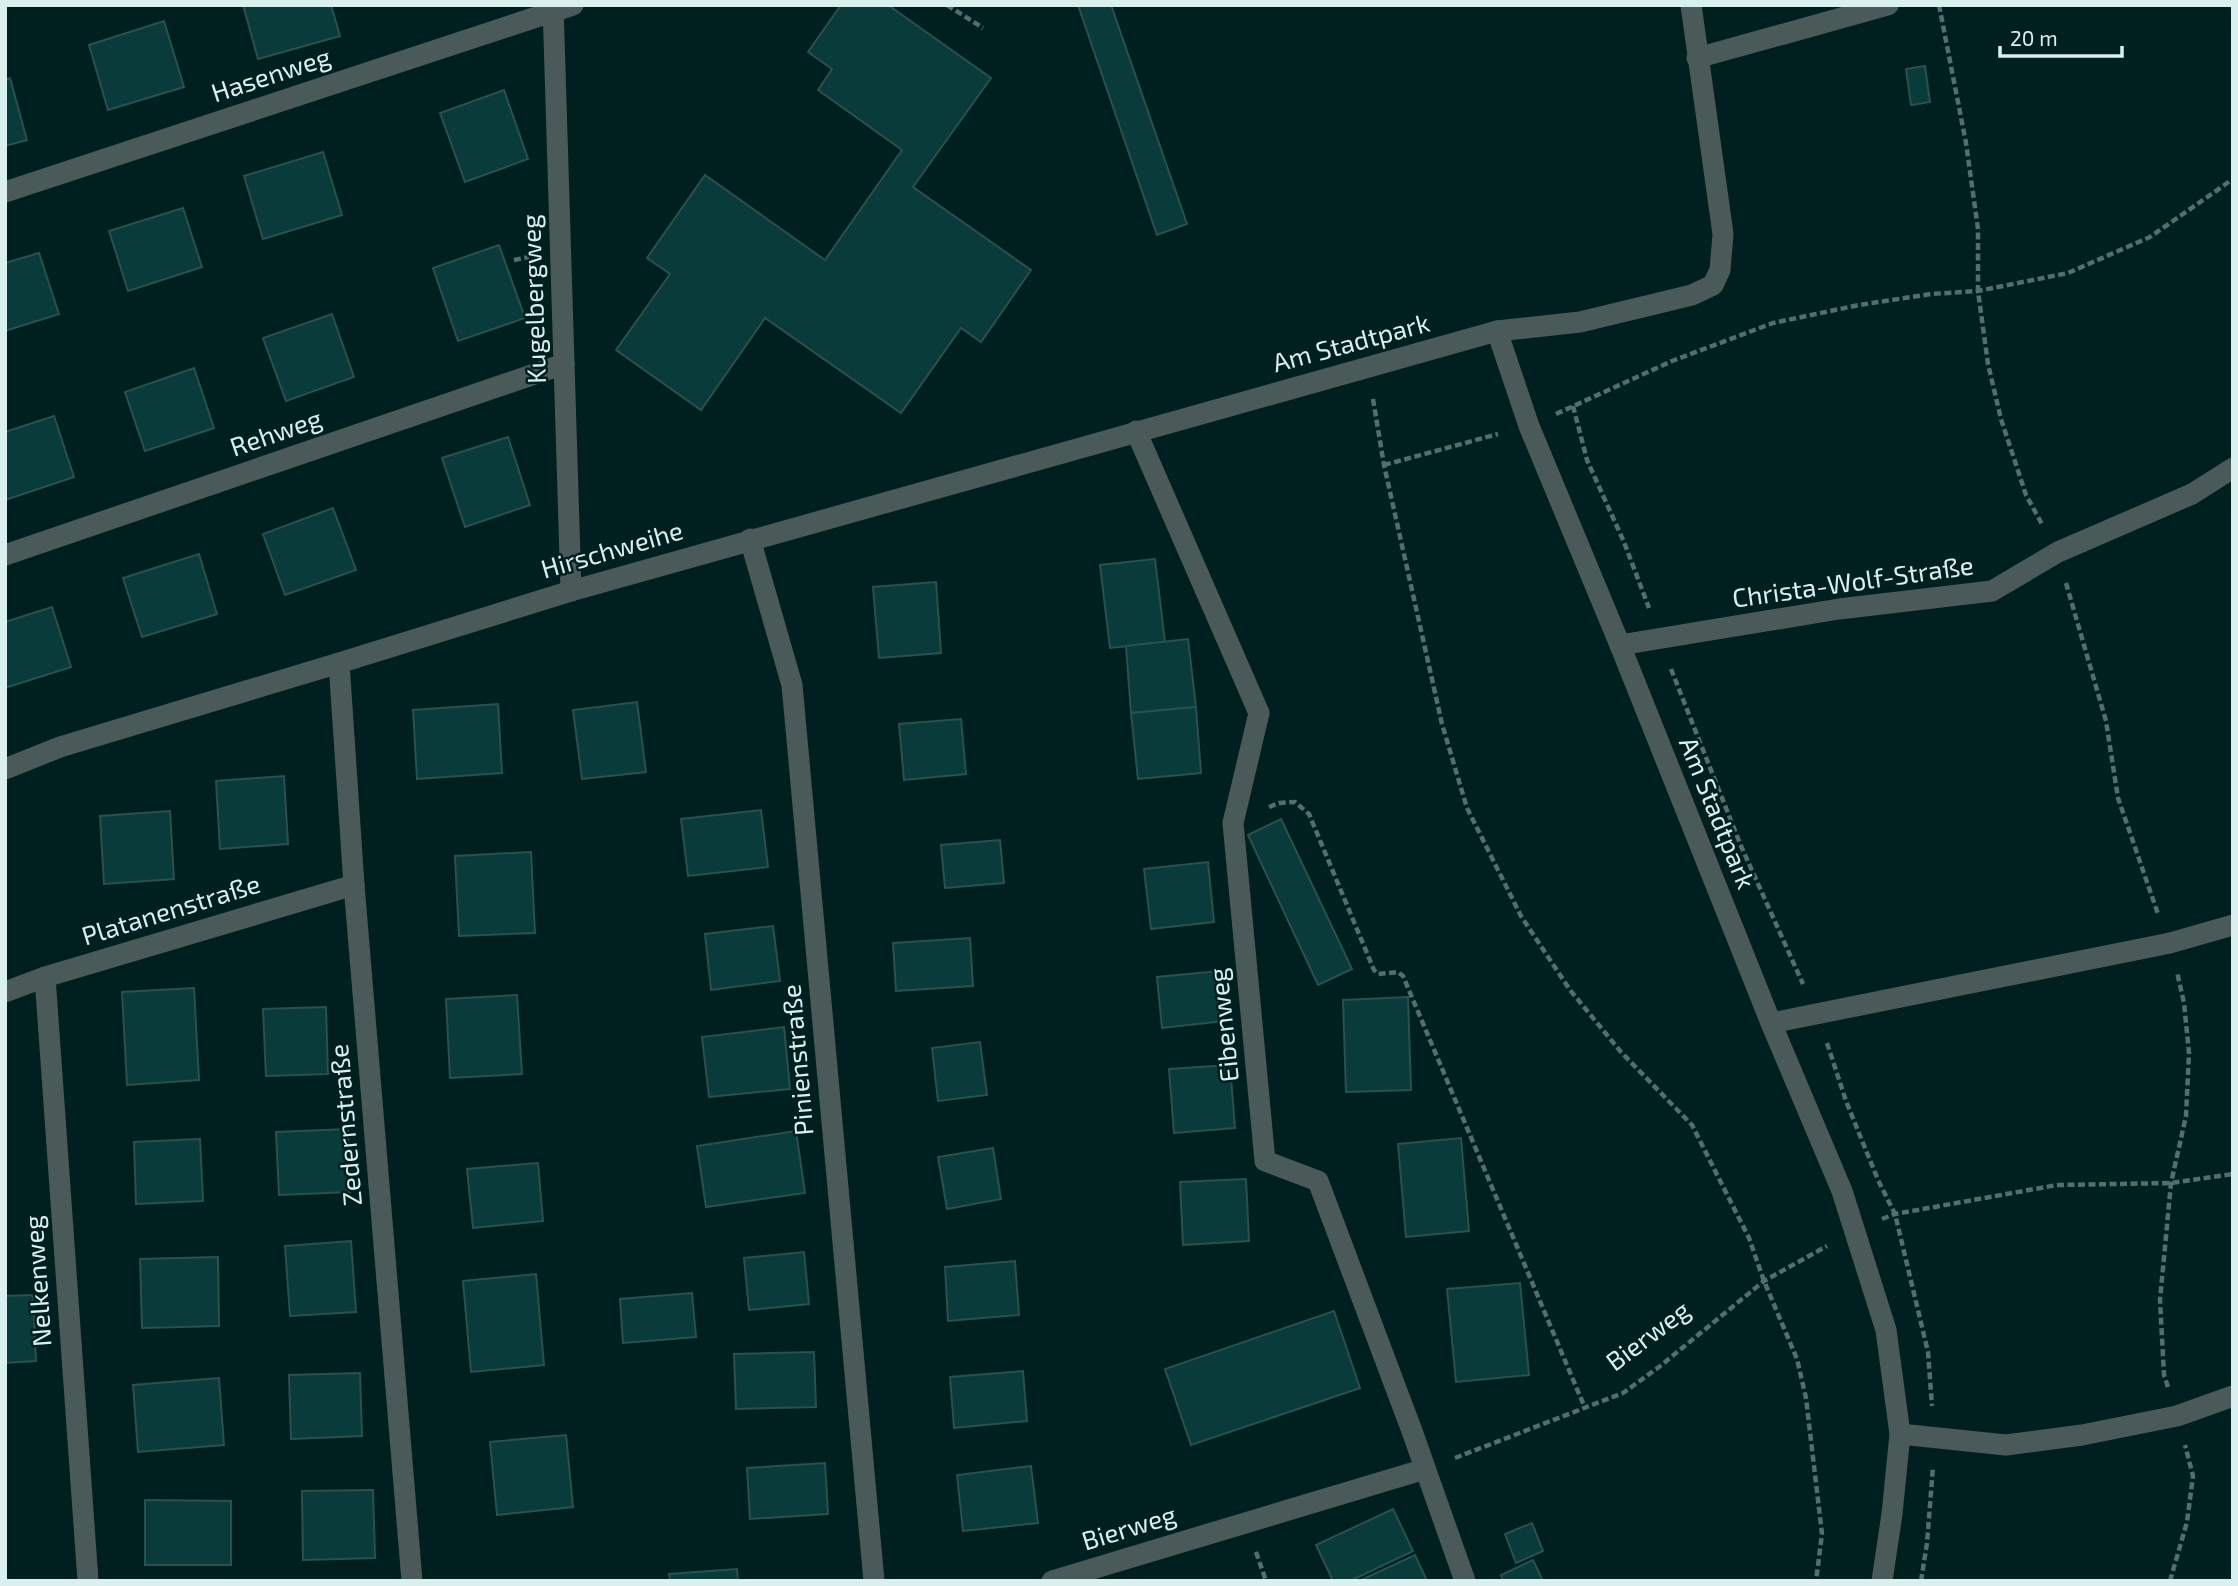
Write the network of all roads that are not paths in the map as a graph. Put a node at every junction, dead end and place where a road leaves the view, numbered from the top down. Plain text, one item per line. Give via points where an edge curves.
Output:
1 (1691, 5) edge
2 (1888, 5) edge
3 (560, 7) edge
4 (1697, 58) junction
5 (5, 192) edge
6 (1497, 331) junction
7 (564, 365) junction
8 (1239, 403) joint
9 (1136, 431) junction
10 (2233, 468) edge
11 (750, 539) junction
12 (5, 555) edge
13 (571, 591) junction
14 (1620, 645) junction
15 (339, 663) junction
16 (5, 769) edge
17 (354, 885) junction
18 (2233, 925) edge
19 (45, 977) junction
20 (5, 992) edge
21 (1771, 1023) junction
22 (2233, 1396) edge
23 (1900, 1434) junction
24 (1424, 1469) junction
25 (88, 1581) edge
26 (412, 1581) edge
27 (874, 1581) edge
28 (1052, 1581) edge
29 (1465, 1581) edge
30 (1882, 1581) edge

1 - 4 street
2 - 4 street
3 - 5 street, Hasenweg
3 - 7 street, Kugelbergweg
4 - 6 street via 1723,234 1720,270 1713,285 1692,295 1580,322
6 - 8 street, Am Stadtpark
6 - 14 street, Am Stadtpark via 1529,426
7 - 12 street, Rehweg
7 - 13 street, Kugelbergweg
8 - 9 street, Hirschweihe
9 - 11 street, Hirschweihe
9 - 24 street, Eibenweg via 1259,713 1233,823 1265,1161 1318,1181
10 - 14 street, Christa-Wolf-Straße via 2192,494 2057,552 1992,591
11 - 13 street, Hirschweihe
11 - 27 street, Pinienstraße via 792,685
13 - 15 street, Hirschweihe
14 - 21 street, Am Stadtpark
15 - 16 street, Hirschweihe via 60,747
15 - 17 street, Zedernstraße
17 - 19 street, Platanenstraße
17 - 26 street, Zedernstraße
18 - 21 street via 2170,943
19 - 20 street, Platanenstraße
19 - 25 street, Nelkenweg
21 - 23 street, Am Stadtpark via 1842,1191 1886,1330
22 - 23 street via 2177,1416 2006,1446
23 - 30 street, Am Stadtpark
24 - 28 street, Bierweg
24 - 29 street, Eibenweg

